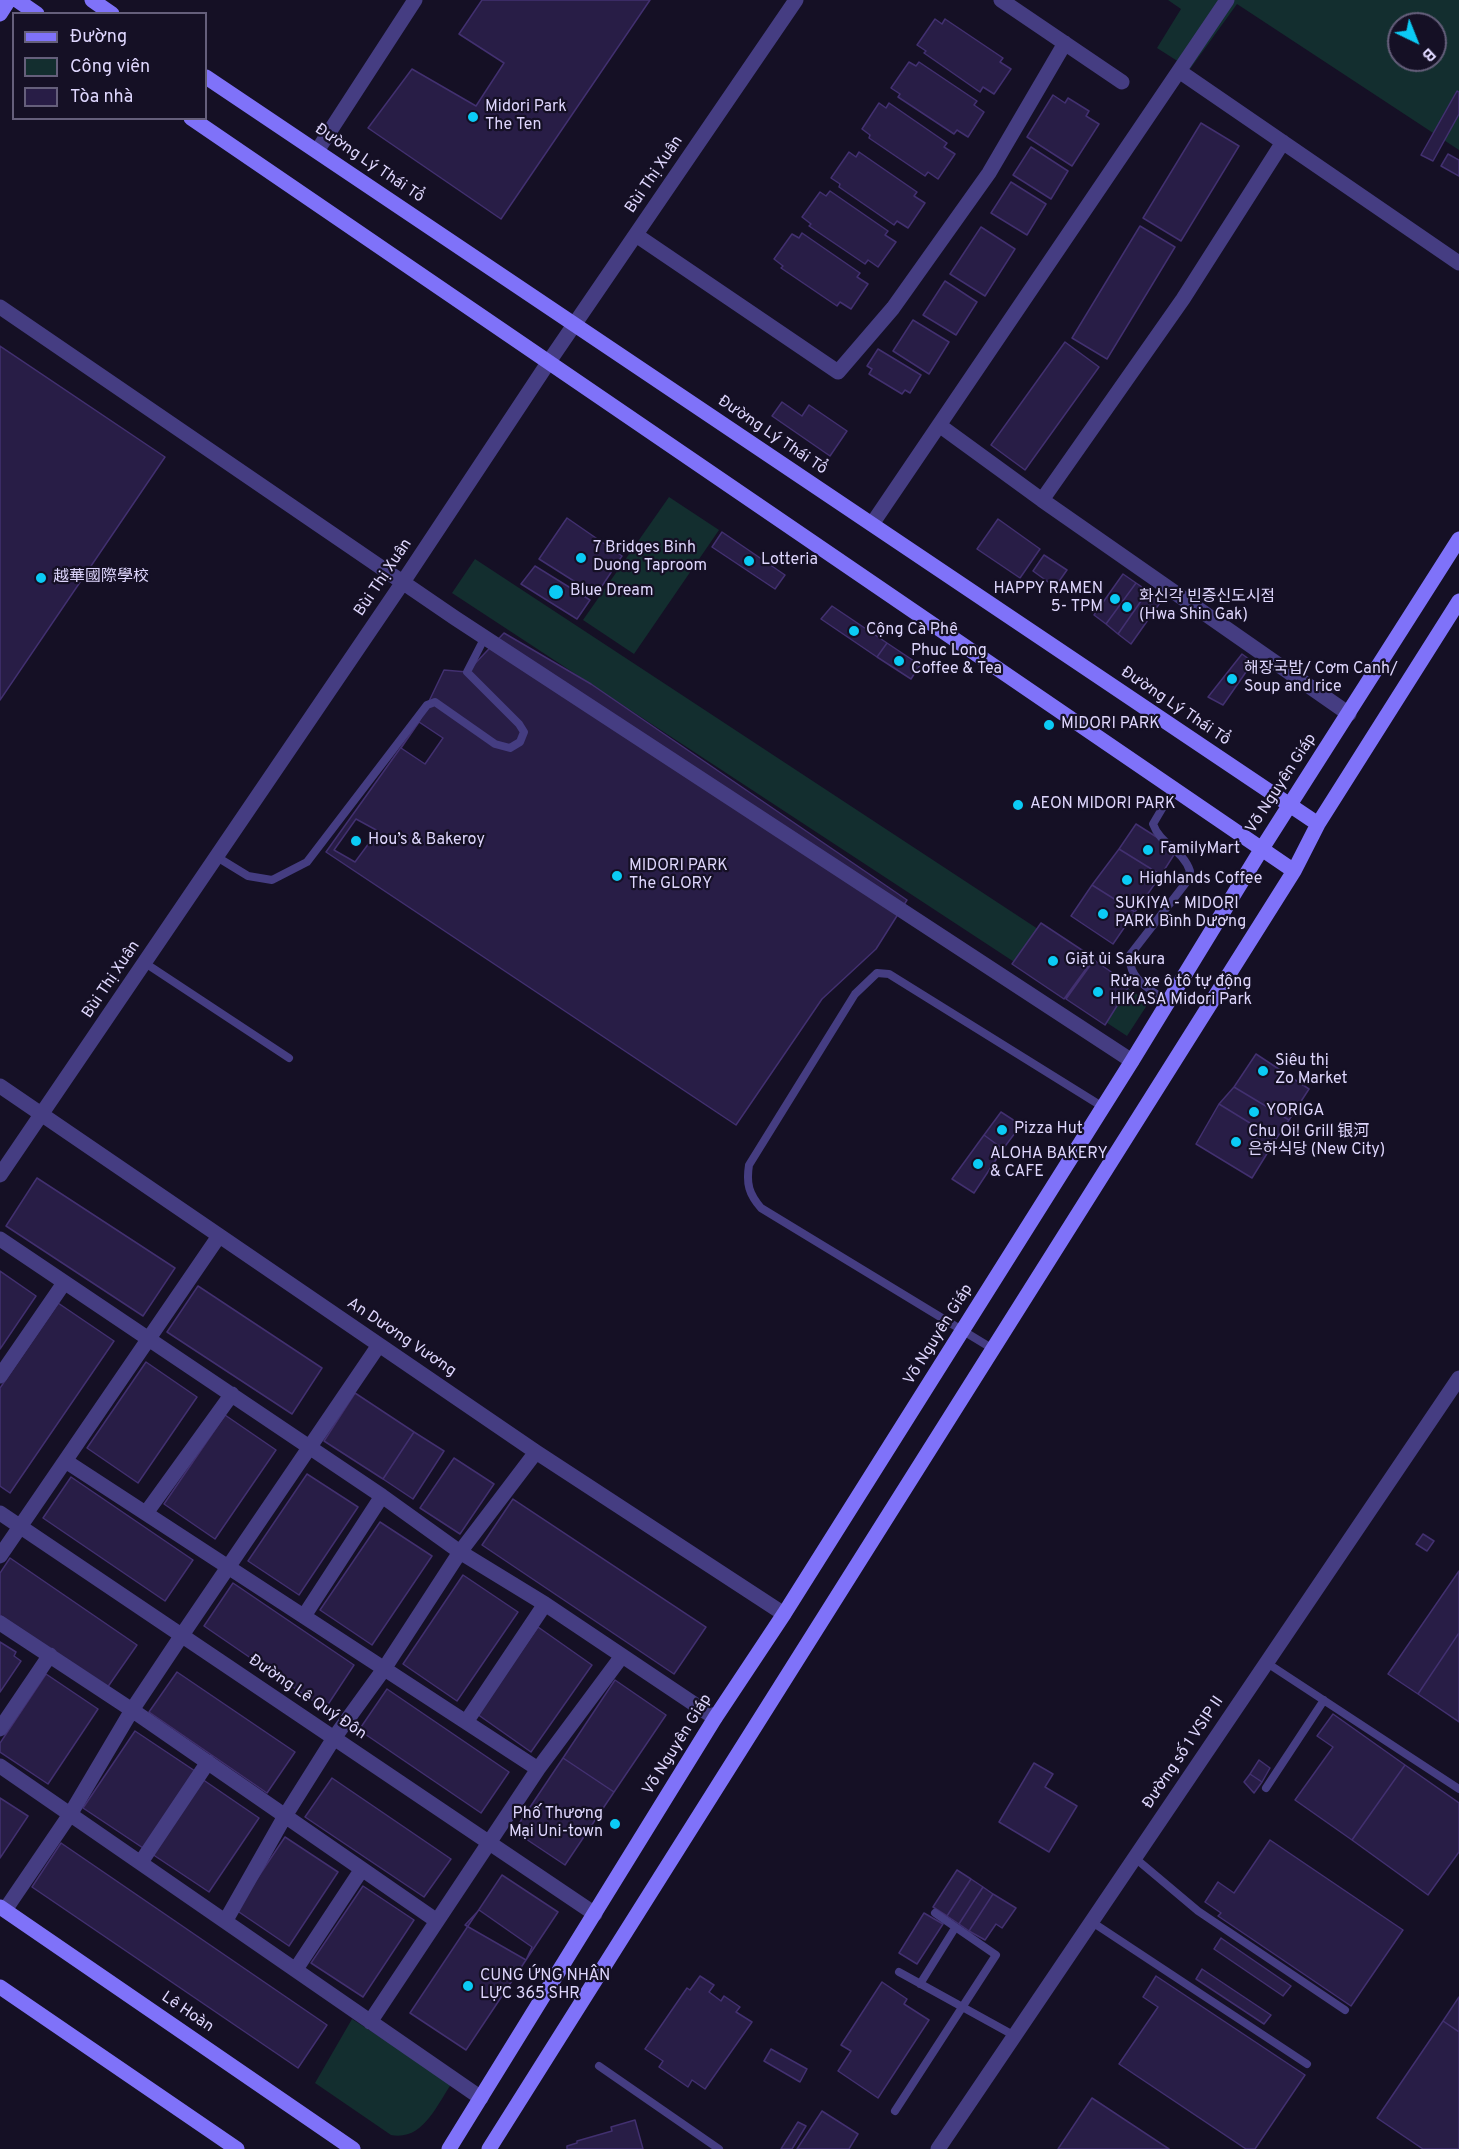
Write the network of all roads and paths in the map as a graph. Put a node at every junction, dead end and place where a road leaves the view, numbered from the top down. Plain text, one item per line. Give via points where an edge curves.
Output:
1 (9, 0) edge
2 (17, 0) edge
3 (92, 0) edge
4 (415, 0) edge
5 (796, 0) edge
6 (1001, 0) edge
7 (1227, 0) edge
8 (34, 12) edge
9 (109, 12) edge
10 (0, 14) edge
11 (1065, 43) junction
12 (1179, 70) junction
13 (207, 77) edge
14 (1122, 82) dead end
15 (194, 120) edge
16 (1283, 142) junction
17 (317, 151) junction
18 (636, 235) junction
19 (1459, 263) edge
20 (0, 307) edge
21 (575, 325) junction
22 (548, 363) junction
23 (939, 425) junction
24 (1042, 500) junction
25 (872, 524) junction
26 (1459, 539) edge
27 (403, 582) junction
28 (1459, 601) edge
29 (485, 637) junction
30 (1349, 714) junction
31 (1173, 790) junction
32 (1291, 806) junction
33 (1318, 824) junction
34 (1261, 850) junction
35 (217, 858) junction
36 (1294, 871) junction
37 (145, 963) junction
38 (1168, 1002) junction
39 (289, 1058) dead end
40 (1132, 1061) junction
41 (0, 1086) edge
42 (1103, 1107) junction
43 (42, 1115) junction
44 (0, 1174) edge
45 (219, 1236) junction
46 (0, 1239) edge
47 (64, 1283) junction
48 (963, 1331) junction
49 (147, 1340) junction
50 (379, 1345) junction
51 (993, 1349) junction
52 (0, 1376) edge
53 (1459, 1378) edge
54 (232, 1394) junction
55 (310, 1448) junction
56 (536, 1452) junction
57 (67, 1462) junction
58 (382, 1496) junction
59 (0, 1513) edge
60 (146, 1513) junction
61 (19, 1526) junction
62 (460, 1552) junction
63 (0, 1556) edge
64 (228, 1567) junction
65 (545, 1604) junction
66 (784, 1614) junction
67 (304, 1616) junction
68 (0, 1623) edge
69 (182, 1635) junction
70 (50, 1655) junction
71 (622, 1656) junction
72 (1266, 1663) junction
73 (384, 1669) junction
74 (1324, 1700) junction
75 (132, 1710) junction
76 (715, 1718) junction
77 (466, 1722) junction
78 (0, 1729) edge
79 (334, 1738) junction
80 (208, 1762) junction
81 (0, 1766) edge
82 (538, 1769) junction
83 (1266, 1788) dead end
84 (1459, 1788) edge
85 (71, 1813) junction
86 (285, 1816) junction
87 (489, 1842) junction
88 (1135, 1858) junction
89 (141, 1862) junction
90 (362, 1869) junction
91 (3, 1909) edge
92 (935, 1913) dead end
93 (595, 1914) junction
94 (226, 1920) junction
95 (436, 1921) junction
96 (1092, 1922) junction
97 (955, 1928) junction
98 (296, 1969) junction
99 (899, 1972) dead end
100 (920, 1984) junction
101 (0, 1987) edge
102 (961, 2007) junction
103 (1345, 2010) dead end
104 (370, 2022) junction
105 (1015, 2036) junction
106 (1307, 2064) dead end
107 (599, 2066) dead end
108 (481, 2098) junction
109 (895, 2111) dead end
110 (237, 2149) edge
111 (353, 2149) edge
112 (449, 2149) edge
113 (489, 2149) edge
114 (719, 2149) edge
115 (938, 2149) edge

1 - 10 main road
2 - 8 main road
3 - 9 main road
4 - 17 street
5 - 18 street, Bùi Thị Xuân
6 - 11 street
7 - 12 street
11 - 14 street
11 - 18 street via 989,173 893,308 838,372
12 - 16 street
12 - 23 street
13 - 17 main road, Đường Lý Thái Tổ
15 - 22 main road
16 - 19 street
16 - 24 street via 1183,299
17 - 21 main road, Đường Lý Thái Tổ
18 - 21 street, Bùi Thị Xuân
20 - 27 street
21 - 22 street, Bùi Thị Xuân
21 - 25 main road, Đường Lý Thái Tổ
22 - 27 street, Bùi Thị Xuân
22 - 31 main road
23 - 24 street
23 - 25 street
24 - 30 street
25 - 32 main road, Đường Lý Thái Tổ
26 - 30 main road, Võ Nguyên Giáp
27 - 29 street
27 - 35 street, Bùi Thị Xuân
28 - 33 main road
29 - 35 lane via 467,672 519,724 524,732 520,742 510,748 495,744 435,702 427,705 307,862 272,880 248,876
29 - 40 street
30 - 32 main road, Võ Nguyên Giáp
31 - 34 main road
31 - 38 lane via 1153,824 1158,837 1185,858 1190,872 1130,955 1129,966 1133,976
32 - 33 main road, Đường Lý Thái Tổ
32 - 34 main road, Võ Nguyên Giáp
33 - 36 main road
34 - 36 main road
34 - 38 main road, Võ Nguyên Giáp
35 - 37 street, Bùi Thị Xuân
36 - 51 main road
37 - 39 lane
37 - 43 street, Bùi Thị Xuân
38 - 40 main road, Võ Nguyên Giáp
40 - 42 main road, Võ Nguyên Giáp
41 - 43 street, An Dương Vương
42 - 48 main road, Võ Nguyên Giáp
42 - 48 lane via 889,974 877,973 855,994 749,1165 746,1182 761,1208
43 - 44 street, Bùi Thị Xuân
43 - 45 street, An Dương Vương
45 - 49 street
45 - 50 street, An Dương Vương
46 - 47 street
47 - 49 street
47 - 52 street
48 - 51 lane
48 - 66 main road, Võ Nguyên Giáp
49 - 54 street
49 - 57 street
50 - 55 street
50 - 56 street, An Dương Vương
51 - 113 main road
53 - 72 street, Đường số 1 VSIP II
54 - 55 street
54 - 60 street
55 - 58 street
55 - 64 street
56 - 62 street
56 - 66 street, An Dương Vương
57 - 60 street
57 - 61 street
58 - 62 street
58 - 67 street
59 - 61 street, Đường Lê Quý Đôn
60 - 64 street
61 - 63 street
61 - 69 street, Đường Lê Quý Đôn
62 - 65 street
62 - 73 street
64 - 67 street
64 - 69 street
65 - 71 street
65 - 77 street
66 - 76 main road, Võ Nguyên Giáp
67 - 73 street
68 - 70 street
69 - 75 street
69 - 79 street, Đường Lê Quý Đôn
70 - 75 street
70 - 78 street
71 - 76 street
71 - 82 street
72 - 74 lane
72 - 88 street, Đường số 1 VSIP II
73 - 77 street
73 - 79 street
74 - 83 lane
74 - 84 lane
75 - 80 street
75 - 85 street
76 - 93 main road, Võ Nguyên Giáp
77 - 82 street
79 - 86 street
79 - 87 street, Đường Lê Quý Đôn
80 - 86 street
80 - 89 street
81 - 85 street
82 - 87 street
85 - 89 street
85 - 91 street
86 - 90 street
86 - 94 street
87 - 93 street, Đường Lê Quý Đôn
87 - 95 street
88 - 96 street, Đường số 1 VSIP II
88 - 103 lane via 1198,1911
89 - 94 street
90 - 95 street
90 - 98 street
91 - 111 main road, Lê Hoàn
92 - 97 lane
93 - 108 main road, Võ Nguyên Giáp
94 - 98 street
95 - 104 street
96 - 105 street, Đường số 1 VSIP II
96 - 106 lane
97 - 100 lane
97 - 102 lane via 996,1955
98 - 104 street
99 - 100 lane
100 - 102 lane
101 - 110 main road
102 - 105 lane
102 - 109 lane
104 - 108 street
105 - 115 street, Đường số 1 VSIP II
107 - 114 lane
108 - 112 main road, Võ Nguyên Giáp

